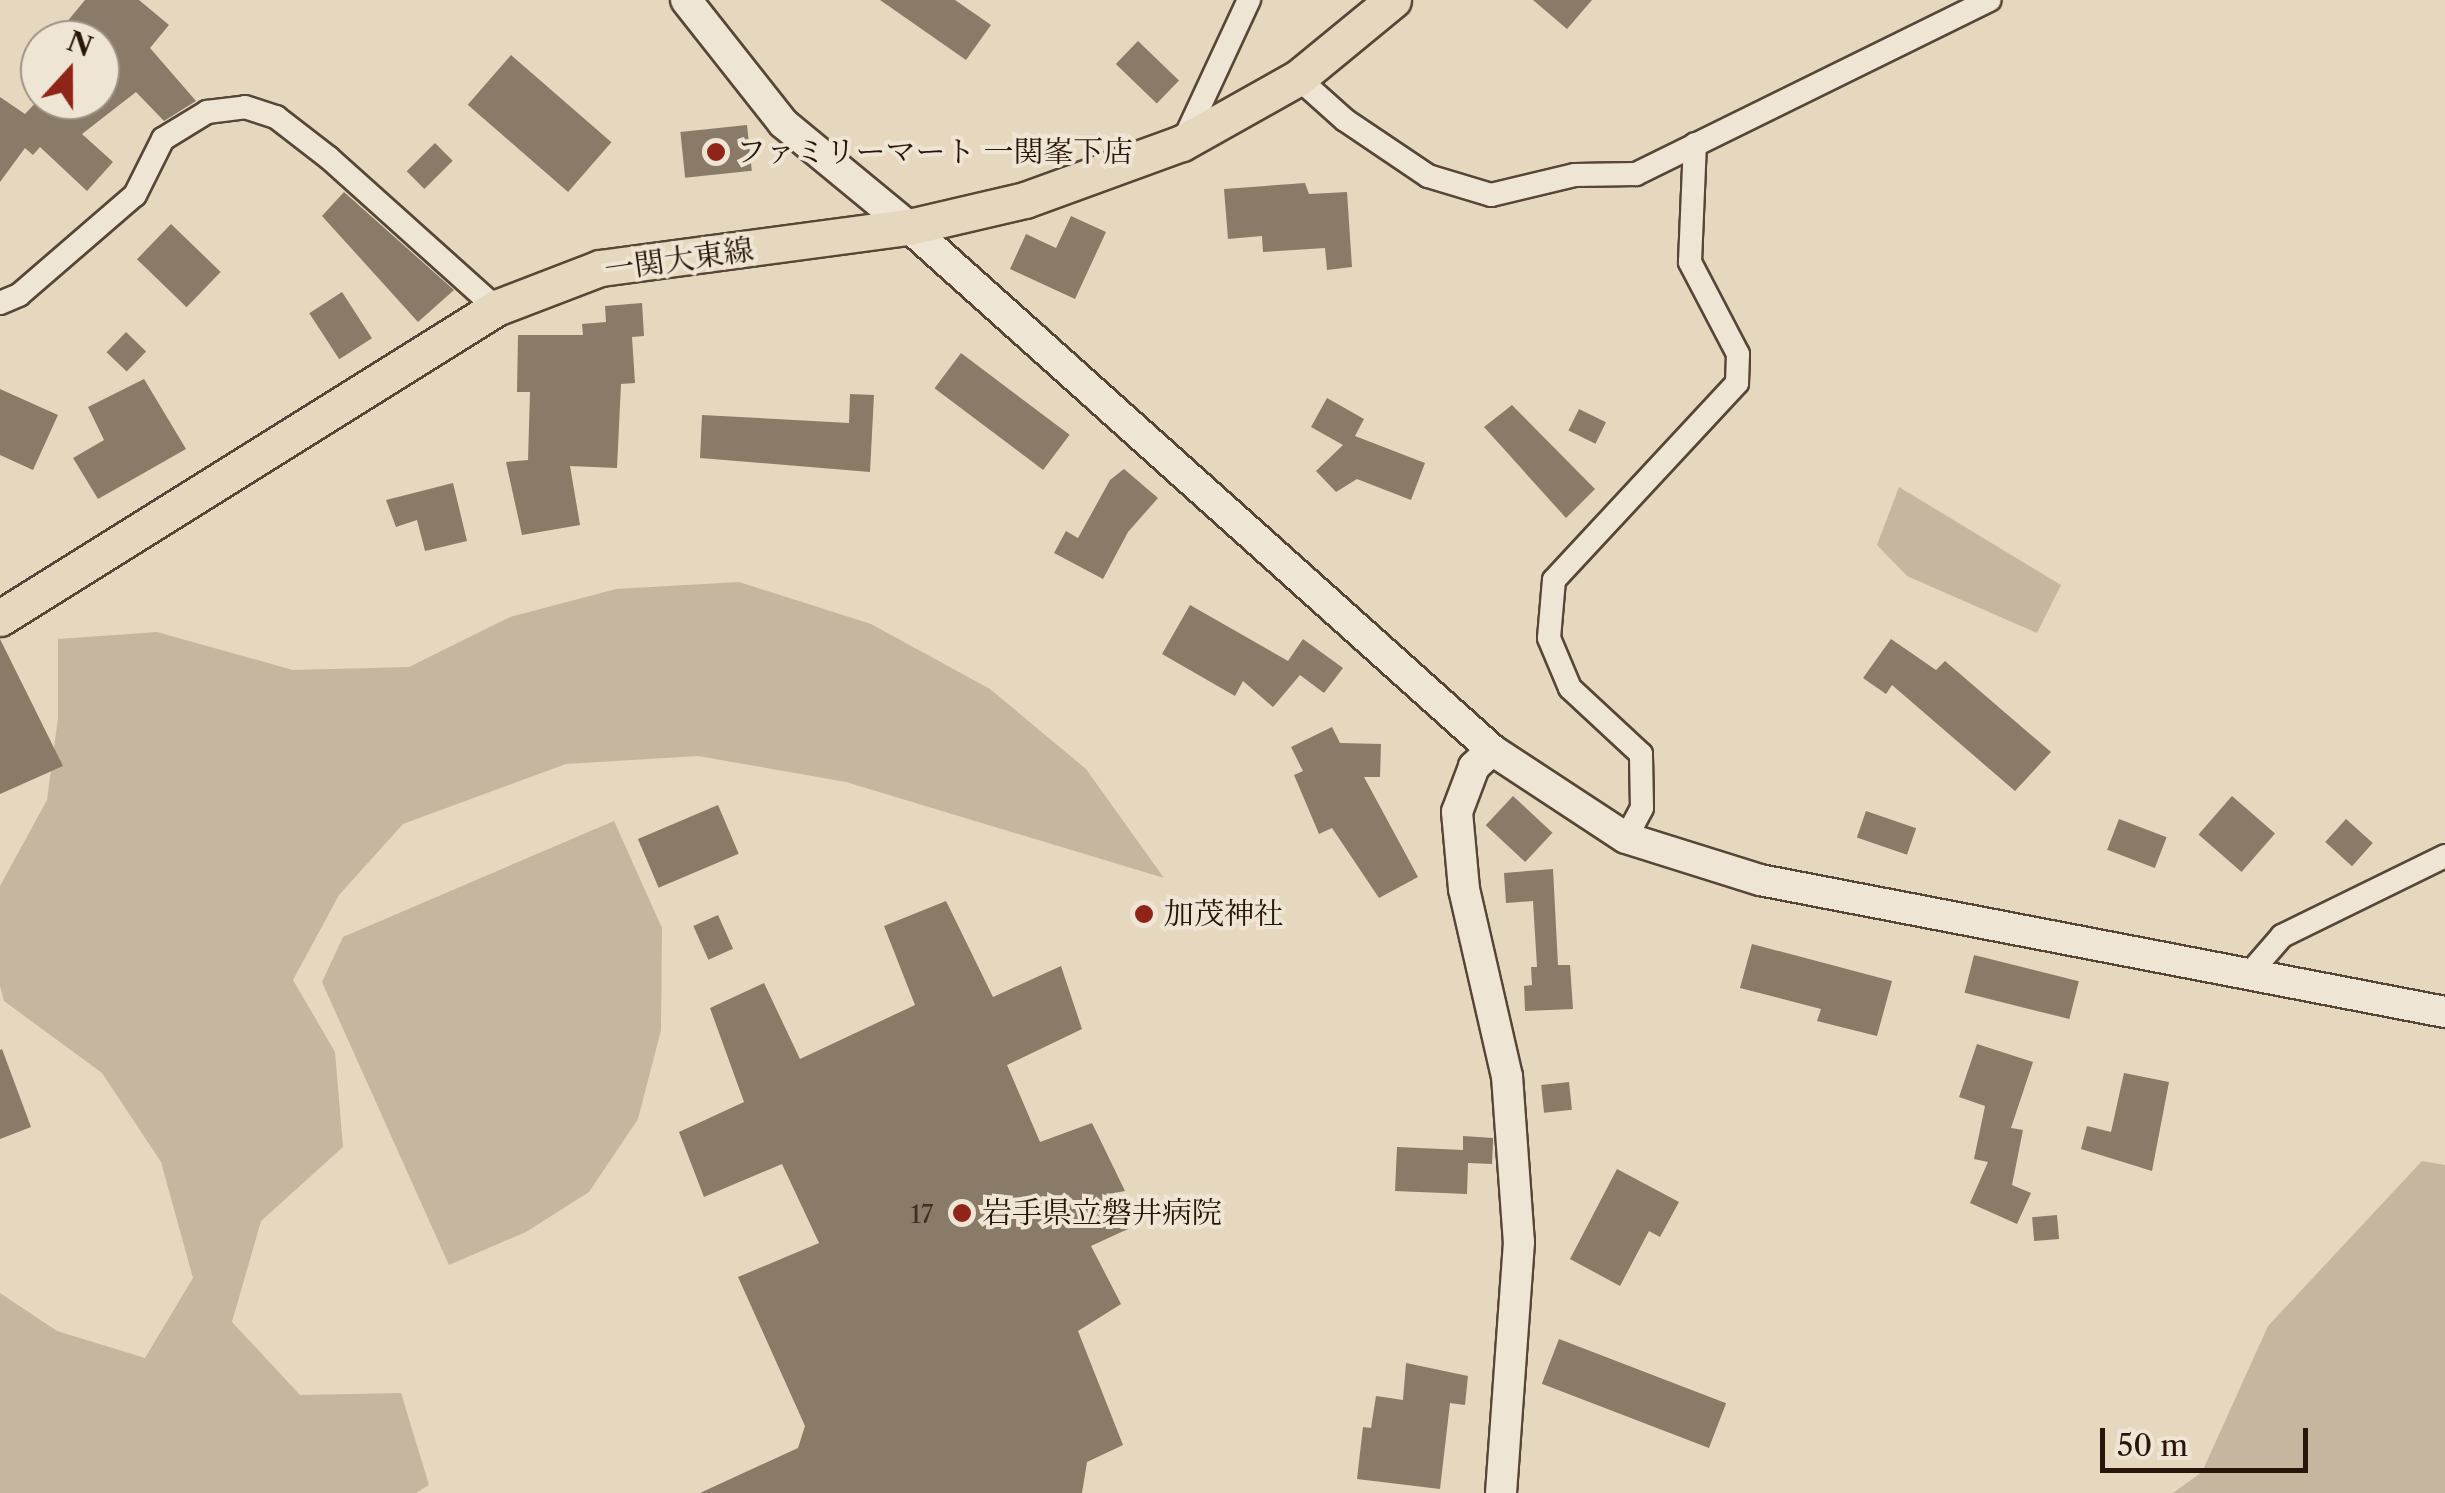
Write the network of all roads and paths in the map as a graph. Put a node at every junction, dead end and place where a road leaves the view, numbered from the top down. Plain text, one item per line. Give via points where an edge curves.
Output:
1 (686, 0) edge
2 (1249, 0) edge
3 (1393, 0) edge
4 (1989, 0) edge
5 (1298, 78) junction
6 (1182, 143) junction
7 (1695, 144) junction
8 (909, 226) junction
9 (0, 303) edge
10 (496, 308) junction
11 (0, 618) edge
12 (1492, 750) junction
13 (1626, 838) junction
14 (2445, 856) edge
15 (2250, 973) junction
16 (2445, 1012) edge
17 (1501, 1493) edge

1 - 8 street via 783,123
2 - 6 street
3 - 5 main road, 一関大東線
4 - 7 street
5 - 6 main road, 一関大東線
5 - 7 street via 1345,120 1428,176 1491,195 1574,175 1636,174
6 - 8 main road, 一関大東線 via 1025,200
7 - 13 street via 1690,262 1738,354 1737,382 1554,580 1549,638 1570,688 1640,754 1642,808
8 - 10 main road, 一関大東線 via 600,268
8 - 12 street
9 - 10 street via 19,295 135,196 163,139 207,112 245,107 276,117 329,158
10 - 11 main road, 一関大東線
12 - 13 street
12 - 17 street via 1474,766 1457,812 1464,889 1507,1076 1518,1242
13 - 15 street via 1760,880
14 - 15 street via 2282,936
15 - 16 street

